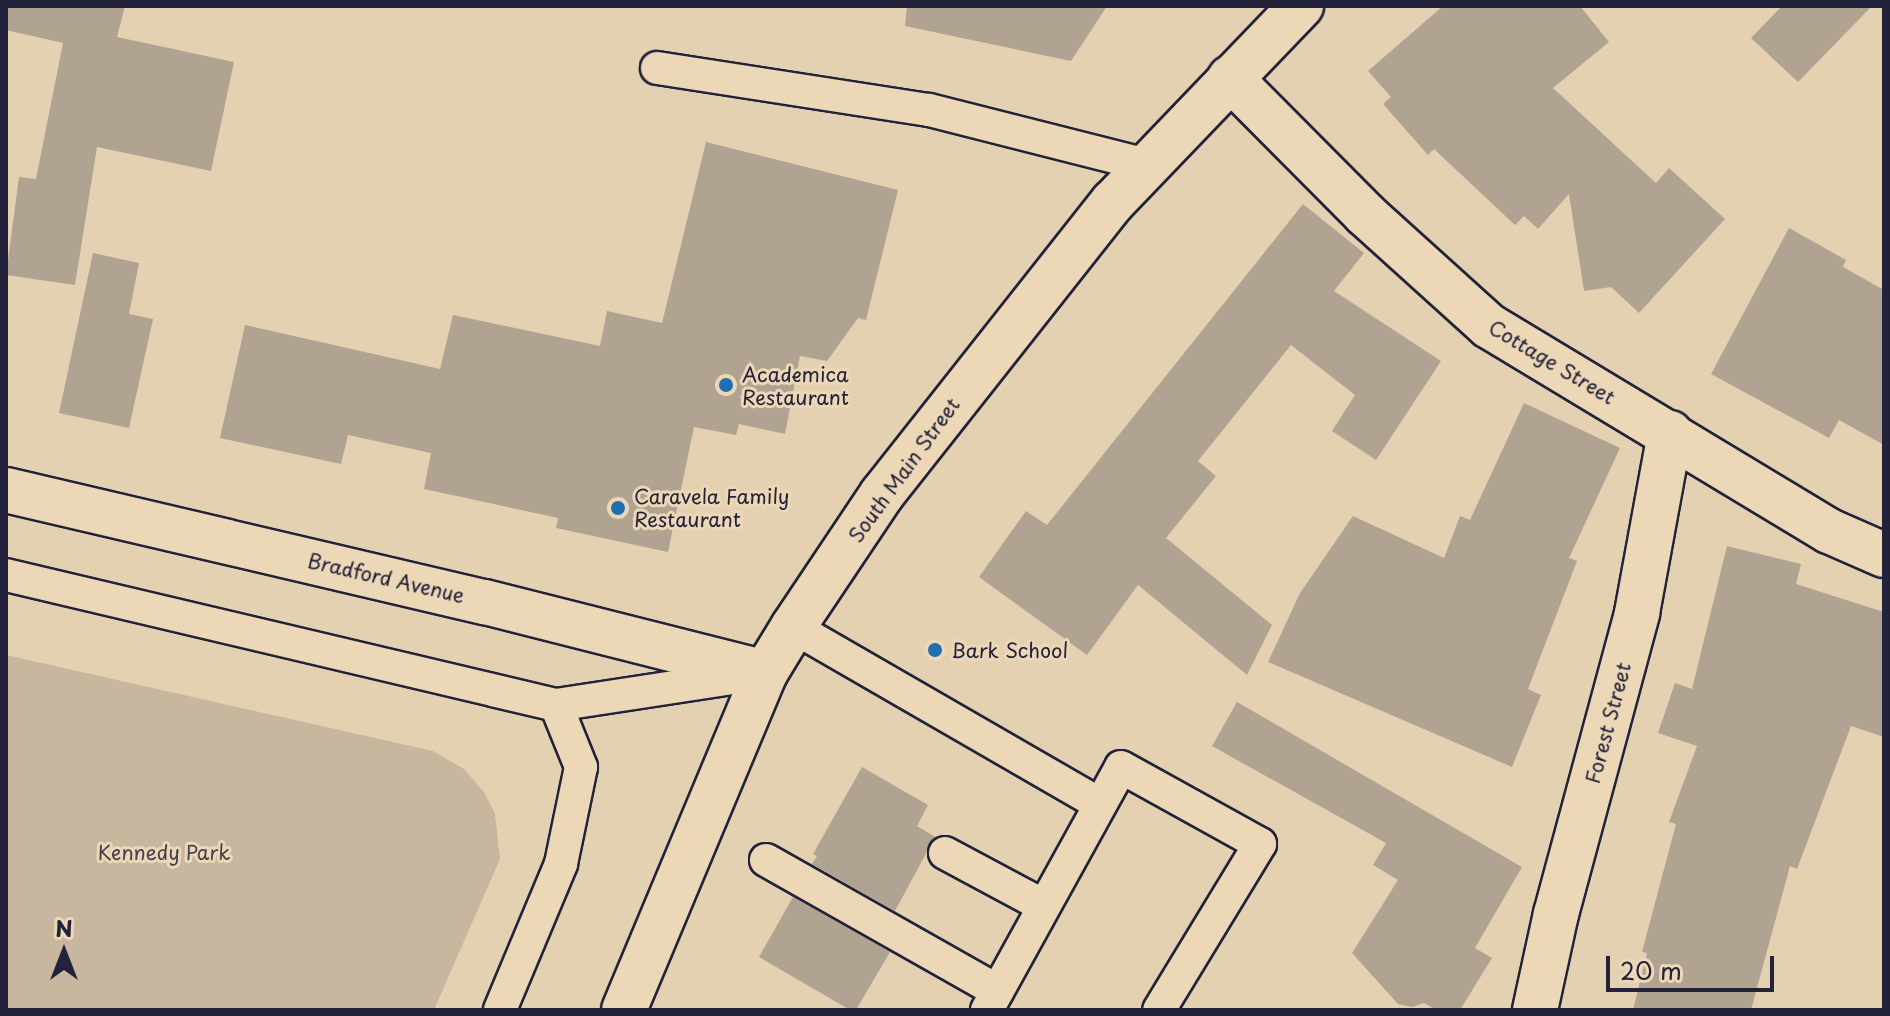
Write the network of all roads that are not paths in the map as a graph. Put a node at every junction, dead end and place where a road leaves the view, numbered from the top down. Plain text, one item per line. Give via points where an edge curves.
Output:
1 (1301, 6) edge
2 (657, 68) dead end
3 (1230, 78) junction
4 (1147, 165) junction
5 (1670, 433) junction
6 (6, 490) edge
7 (1884, 555) edge
8 (6, 575) edge
9 (793, 627) junction
10 (765, 673) junction
11 (556, 705) junction
12 (1099, 804) junction
13 (945, 853) dead end
14 (766, 860) dead end
15 (1044, 906) junction
16 (993, 1000) edge
17 (500, 1010) edge
18 (624, 1010) edge
19 (1159, 1010) edge
20 (1535, 1010) edge

1 - 3 street, South Main Street
2 - 4 lane via 929,110
3 - 4 street, South Main Street
3 - 5 street, Cottage Street via 1365,214 1489,326
4 - 9 street, South Main Street via 992,351 882,494
5 - 7 street, Cottage Street via 1829,531
5 - 20 street, Forest Street via 1637,613
6 - 10 street, Bradford Avenue
8 - 11 lane
9 - 10 street, South Main Street
9 - 12 lane
10 - 11 lane
10 - 18 street, South Main Street
11 - 17 lane via 581,767 561,864
12 - 15 lane
12 - 19 lane via 1121,767 1260,844
13 - 15 lane
14 - 16 lane
15 - 16 lane

